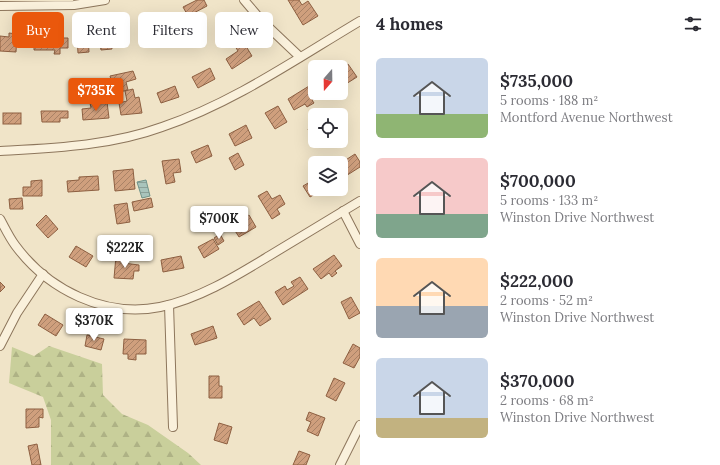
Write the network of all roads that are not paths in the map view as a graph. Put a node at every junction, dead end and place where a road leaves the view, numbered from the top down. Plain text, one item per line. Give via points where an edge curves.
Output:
1 (105, 0) edge
2 (244, 0) edge
3 (0, 6) edge
4 (360, 21) edge
5 (300, 57) junction
6 (0, 152) edge
7 (360, 201) edge
8 (343, 211) junction
9 (0, 219) edge
10 (360, 244) edge
11 (43, 274) junction
12 (169, 305) junction
13 (0, 346) edge
14 (360, 425) edge
15 (173, 427) dead end
16 (340, 465) edge

1 - 3 street via 74,5
2 - 5 street
4 - 5 street
5 - 6 street via 226,100 160,128 93,144
7 - 8 street
8 - 10 street
8 - 12 street via 244,271 212,288
9 - 11 street via 15,244
11 - 12 street via 67,292 109,306 141,309
11 - 13 street via 17,313
12 - 15 street
14 - 16 street

